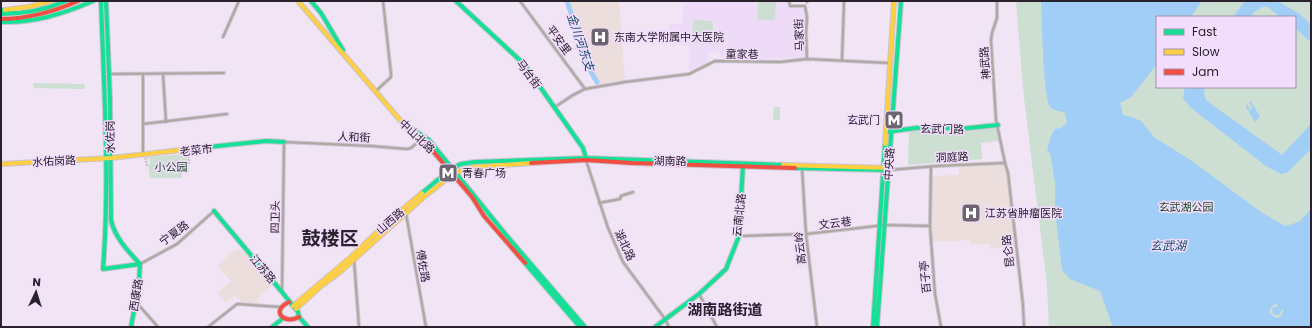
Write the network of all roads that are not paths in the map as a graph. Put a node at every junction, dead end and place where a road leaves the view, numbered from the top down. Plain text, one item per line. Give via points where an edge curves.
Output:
1 (51, 1) edge
2 (66, 1) edge
3 (78, 1) edge
4 (93, 1) edge
5 (101, 1) edge
6 (106, 1) edge
7 (239, 1) edge
8 (298, 1) edge
9 (310, 1) edge
10 (383, 1) edge
11 (456, 1) edge
12 (520, 1) edge
13 (789, 1) edge
14 (844, 1) edge
15 (894, 1) edge
16 (901, 1) edge
17 (997, 1) edge
18 (1, 11) edge
19 (1, 21) edge
20 (223, 37) dead end
21 (808, 59) junction
22 (842, 61) junction
23 (890, 63) junction
24 (224, 73) dead end
25 (109, 74) junction
26 (143, 74) junction
27 (163, 74) junction
28 (585, 89) junction
29 (377, 90) junction
30 (554, 107) junction
31 (227, 114) dead end
32 (166, 122) junction
33 (143, 124) junction
34 (998, 125) junction
35 (892, 131) junction
36 (886, 132) junction
37 (420, 140) junction
38 (284, 142) junction
39 (143, 155) junction
40 (109, 158) junction
41 (586, 159) junction
42 (1005, 163) junction
43 (1, 164) edge
44 (743, 164) junction
45 (931, 166) junction
46 (802, 168) junction
47 (451, 169) junction
48 (883, 169) junction
49 (889, 169) junction
50 (454, 173) junction
51 (633, 192) dead end
52 (599, 203) junction
53 (405, 210) junction
54 (214, 211) joint
55 (880, 225) junction
56 (885, 225) junction
57 (930, 226) junction
58 (806, 234) junction
59 (739, 236) junction
60 (352, 258) junction
61 (140, 264) junction
62 (282, 292) junction
63 (699, 294) junction
64 (136, 302) junction
65 (288, 302) junction
66 (281, 307) junction
67 (295, 308) junction
68 (299, 317) junction
69 (282, 319) junction
70 (665, 319) junction
71 (295, 321) junction
72 (131, 327) edge
73 (158, 327) edge
74 (208, 327) edge
75 (272, 327) edge
76 (294, 327) edge
77 (308, 327) edge
78 (359, 327) edge
79 (426, 327) edge
80 (580, 327) edge
81 (585, 327) edge
82 (655, 327) edge
83 (669, 327) edge
84 (717, 327) edge
85 (816, 327) edge
86 (873, 327) edge
87 (877, 327) edge
88 (941, 327) edge
89 (1024, 327) edge

1 - 18 main road
2 - 18 main road via 22,13
3 - 19 main road via 52,12
4 - 19 main road via 31,22
5 - 40 main road, 水佐岗
6 - 25 main road, 水佐岗
7 - 20 street
8 - 37 main road, 中山北路
9 - 29 main road, 中山北路 via 321,13 342,49
10 - 29 street via 391,77
11 - 30 main road, 马台街 via 524,64
12 - 28 street, 平安里
13 - 21 street, 马家街 via 790,6 805,6
14 - 22 street
15 - 23 main road, 中央路
16 - 35 main road, 中央路
17 - 34 street, 神武路 via 997,18 991,40
21 - 22 street, 童家巷
21 - 28 street, 童家巷 via 780,62 716,61 689,74
22 - 23 street, 童家巷
23 - 36 main road, 中央路
24 - 27 street
25 - 26 street
25 - 40 main road, 水佐岗
26 - 27 street
26 - 33 street
27 - 32 street
28 - 30 street, 童家巷
29 - 47 main road, 中山北路 via 407,126 429,140
30 - 41 main road, 马台街 via 583,148
31 - 32 street
32 - 33 street
33 - 39 street
34 - 35 main road, 玄武门路 via 972,129 916,128
34 - 42 street, 神武路
35 - 36 main road, 玄武门路
35 - 49 main road, 中央路
36 - 48 main road, 中央路
37 - 38 street, 人和街 via 407,149
37 - 47 main road, 中山北路
38 - 39 main road, 老菜市 via 266,141
38 - 62 street, 四卫头
39 - 40 main road, 老菜市
40 - 43 main road, 水佑岗路
40 - 61 main road, 水佐岗 via 112,228
40 - 61 main road, 水佐岗 via 103,269
41 - 44 main road, 湖南路 via 632,163
41 - 47 main road, 湖南路 via 475,162
41 - 50 main road, 湖南路 via 475,167
41 - 52 street, 湖北路
42 - 45 street, 洞庭路
42 - 89 street, 昆仑路
44 - 46 main road, 湖南路
44 - 48 main road, 湖南路
44 - 59 main road, 云南北路
45 - 49 street, 洞庭路
45 - 57 street, 百子亭
46 - 48 main road, 湖南路
46 - 58 street, 高云岭
47 - 50 main road, 中山北路
47 - 53 main road, 山西路
48 - 49 main road, 湖南路
48 - 55 main road, 中央路
49 - 56 main road, 中央路
50 - 53 main road, 山西路
50 - 80 main road, 中山北路 via 484,216
50 - 81 main road, 中山北路
51 - 52 street via 621,196 620,199
52 - 70 street, 湖北路 via 623,262
53 - 60 main road, 山西路
53 - 79 street, 傅佐路
54 - 61 street, 宁夏路 via 177,244
54 - 62 main road, 江苏路
55 - 56 street, 文云巷
55 - 58 street, 文云巷
55 - 86 main road, 中央路
56 - 57 street
56 - 87 main road, 中央路
57 - 88 street, 百子亭 via 935,294
58 - 59 street, 文云巷
58 - 85 street, 高云岭
59 - 63 main road, 云南北路 via 726,269
60 - 67 main road, 山西路
60 - 78 street
61 - 64 main road, 西康路
62 - 65 main road, 江苏路
63 - 70 main road, 云南北路
63 - 84 street
64 - 72 main road, 西康路
64 - 73 street
65 - 66 main road
65 - 67 main road, 江苏路
66 - 69 main road via 279,312
66 - 74 street via 237,304
67 - 68 main road, 江苏路
68 - 71 main road
68 - 77 main road, 江苏路
69 - 71 main road via 288,322
69 - 75 main road
70 - 82 main road, 云南北路
70 - 83 street, 湖北路
71 - 76 main road

